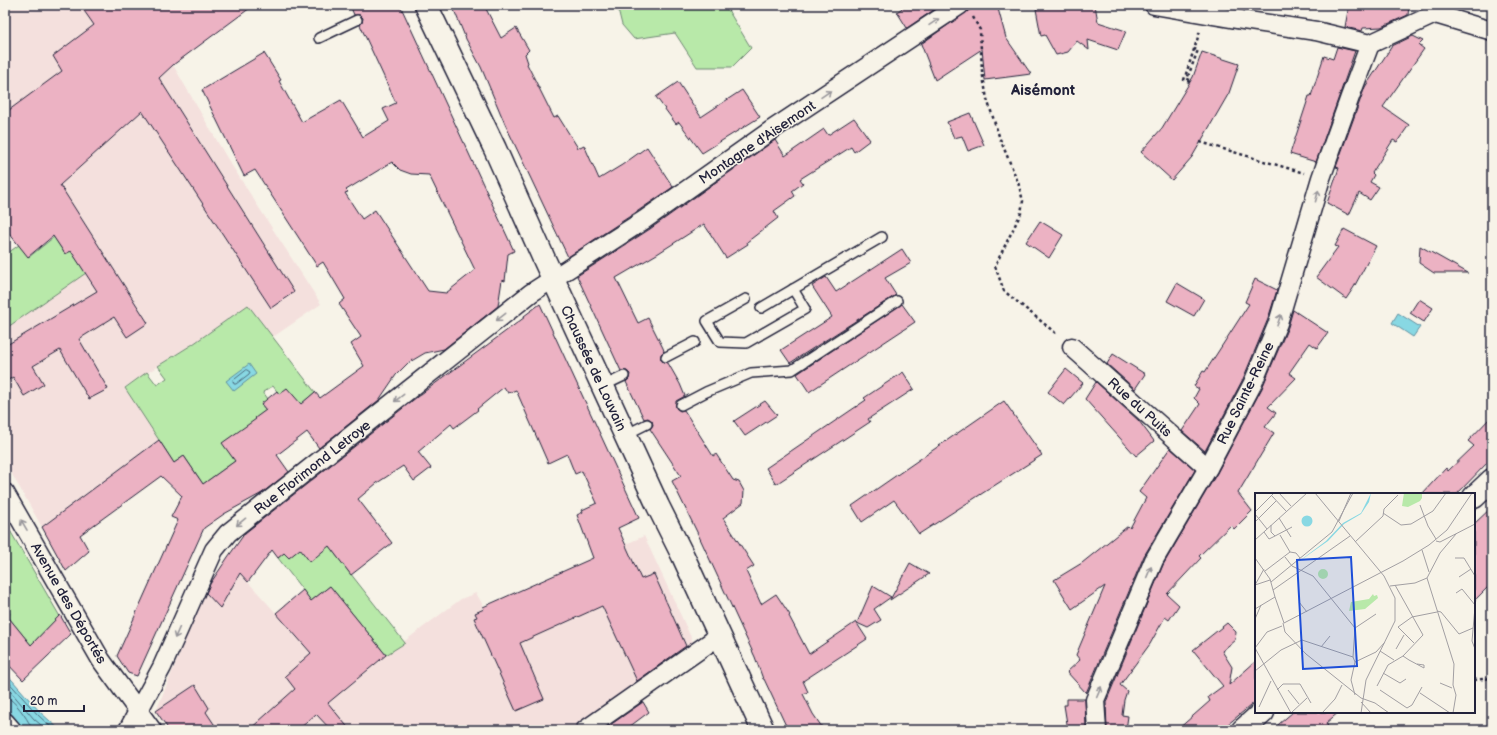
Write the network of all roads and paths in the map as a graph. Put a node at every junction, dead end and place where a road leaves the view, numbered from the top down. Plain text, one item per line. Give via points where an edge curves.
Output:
1 (426, 5) edge
2 (1158, 5) edge
3 (1434, 10) edge
4 (967, 11) edge
5 (357, 20) dead end
6 (1492, 32) edge
7 (319, 38) dead end
8 (1370, 44) junction
9 (1194, 49) dead end
10 (1190, 81) dead end
11 (1200, 142) dead end
12 (1322, 178) junction
13 (882, 237) dead end
14 (554, 279) junction
15 (793, 289) junction
16 (746, 299) dead end
17 (897, 301) dead end
18 (761, 308) dead end
19 (695, 342) dead end
20 (1072, 347) joint
21 (666, 357) dead end
22 (624, 376) dead end
23 (603, 386) junction
24 (681, 405) dead end
25 (647, 424) dead end
26 (625, 435) junction
27 (1208, 468) junction
28 (1492, 480) edge
29 (5, 492) edge
30 (1475, 496) edge
31 (719, 636) junction
32 (1492, 678) edge
33 (1475, 680) edge
34 (138, 711) junction
35 (1262, 713) edge
36 (5, 722) edge
37 (12, 730) edge
38 (128, 730) edge
39 (152, 730) edge
40 (585, 730) edge
41 (763, 730) edge
42 (1097, 730) edge
43 (1243, 730) edge

1 - 14 main road, Chaussée de Louvain
2 - 8 street via 1316,31
3 - 6 street
3 - 8 street
14 -> 4 street, Montagne d'Aisemont via 770,132
4 - 20 path via 980,30 982,71 987,99 1023,201 1021,213 996,266 1004,291
5 - 7 lane
8 - 12 street, Rue Sainte-Reine
9 - 10 path via 1184,80
11 - 12 path
27 -> 12 street, Rue Sainte-Reine via 1253,383 1278,323
13 - 15 lane
14 - 23 main road, Chaussée de Louvain
14 -> 34 street, Rue Florimond Letroye via 531,293 228,533 214,550 162,667
15 - 16 lane via 805,309 746,343 720,342 707,320
15 - 18 lane
17 - 24 lane via 792,370 751,373
19 - 21 lane
20 - 27 street, Rue du Puits
22 - 23 lane
23 - 26 main road, Chaussée de Louvain
25 - 26 lane
26 - 31 main road, Chaussée de Louvain
42 -> 27 street, Rue Sainte-Reine via 1095,700 1154,560
28 - 30 main road
34 -> 29 street, Avenue des Déportés via 100,660
31 - 40 street
31 - 41 main road, Chaussée de Louvain
32 - 33 path
34 - 38 street, Rue Florimond Letroye
34 - 39 street, Avenue des Déportés
35 - 43 main road
36 - 37 street

